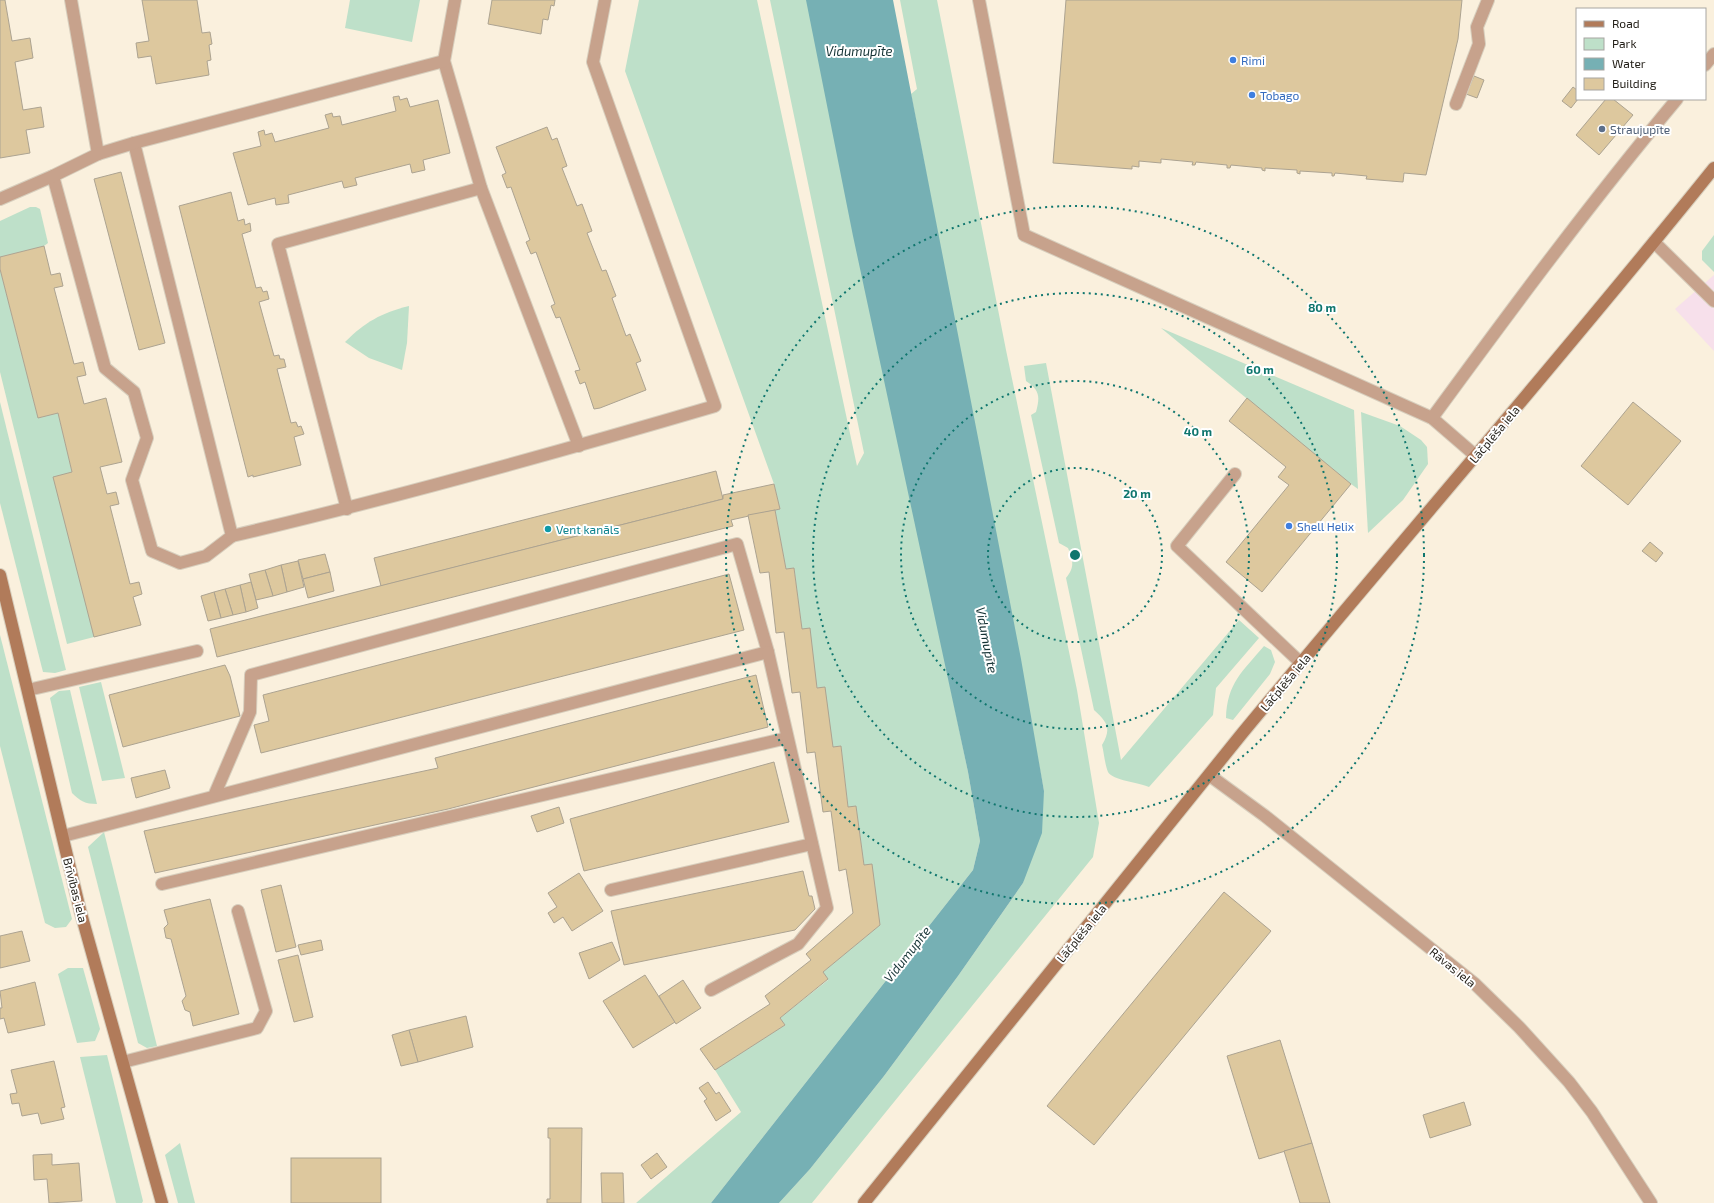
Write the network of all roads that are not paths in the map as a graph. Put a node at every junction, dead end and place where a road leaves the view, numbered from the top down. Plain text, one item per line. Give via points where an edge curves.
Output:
1 (71, 0) edge
2 (455, 0) edge
3 (605, 0) edge
4 (979, 0) edge
5 (1488, 0) edge
6 (1714, 54) edge
7 (444, 61) junction
8 (1706, 64) edge
9 (1676, 100) edge
10 (1456, 104) dead end
11 (134, 143) junction
12 (98, 154) junction
13 (1714, 168) edge
14 (53, 176) junction
15 (480, 188) junction
16 (0, 198) edge
17 (1654, 242) junction
18 (1714, 301) edge
19 (1432, 418) junction
20 (579, 446) junction
21 (1476, 456) junction
22 (1234, 474) dead end
23 (347, 509) junction
24 (232, 536) junction
25 (0, 575) edge
26 (197, 651) dead end
27 (768, 652) junction
28 (1301, 663) junction
29 (28, 690) junction
30 (788, 738) junction
31 (1209, 775) junction
32 (214, 796) junction
33 (63, 836) junction
34 (812, 844) junction
35 (162, 884) dead end
36 (611, 890) dead end
37 (238, 911) dead end
38 (711, 990) dead end
39 (123, 1062) junction
40 (162, 1203) edge
41 (864, 1203) edge
42 (1651, 1203) edge

1 - 12 street
2 - 7 street
3 - 20 street via 593,62 715,406
4 - 19 street via 1024,235
5 - 10 street via 1477,27 1479,44
6 - 8 street
7 - 11 street
7 - 15 street
9 - 19 street via 1522,294
11 - 12 street
11 - 24 street
12 - 14 street
13 - 17 main road, Lāčplēša iela
14 - 16 street
14 - 24 street via 105,368 134,392 147,438 132,480 152,551 180,563 206,556
15 - 20 street
15 - 23 street via 278,244
17 - 18 street
17 - 21 main road, Lāčplēša iela
19 - 21 street
20 - 23 street
21 - 28 main road, Lāčplēša iela
22 - 28 street via 1177,546
23 - 24 street
25 - 29 main road, Brīvības iela
26 - 29 street
27 - 30 street
27 - 32 street
27 - 32 street via 737,544 251,675 250,712
28 - 31 main road, Lāčplēša iela
29 - 33 main road, Brīvības iela
30 - 34 street
30 - 35 street
31 - 41 main road, Lāčplēša iela
31 - 42 street, Rāvas iela via 1265,816 1469,980 1520,1027 1592,1112
32 - 33 street
33 - 39 main road, Brīvības iela via 80,910
34 - 36 street
34 - 38 street via 827,908 798,944
37 - 39 street via 266,1012 257,1028
39 - 40 main road, Brīvības iela

